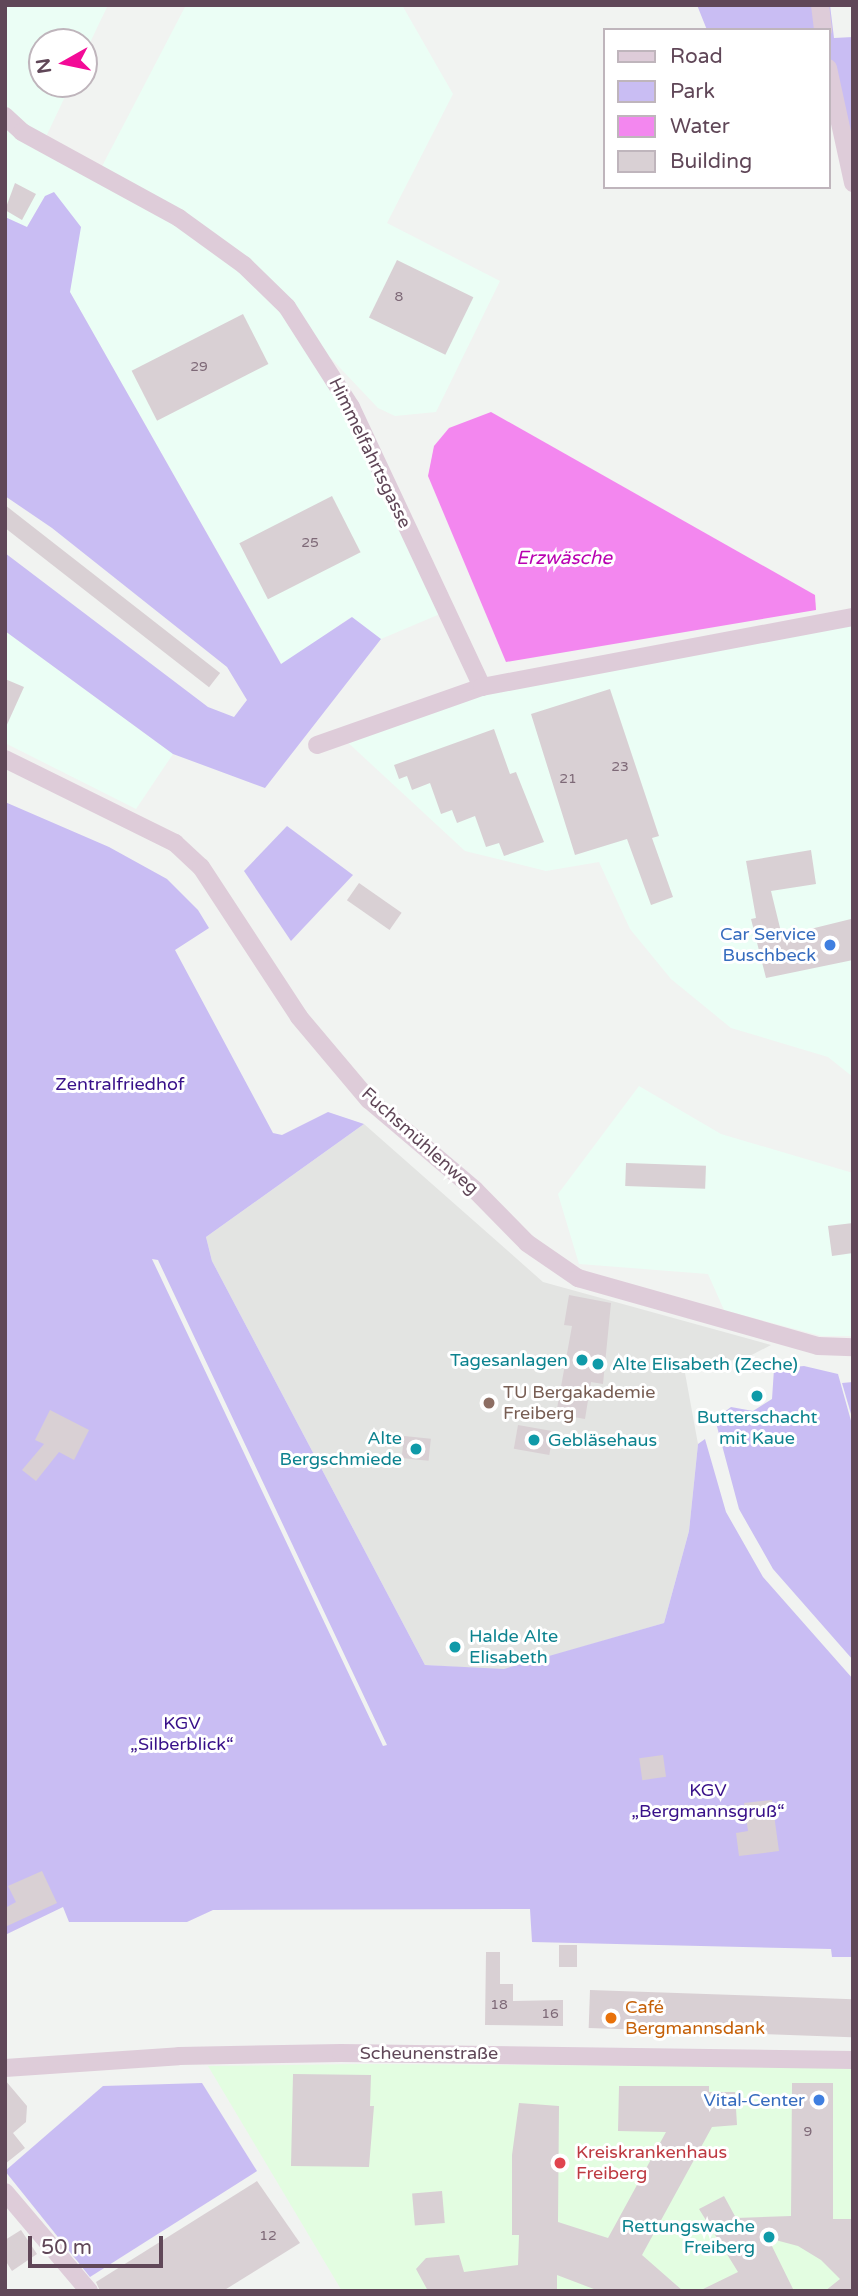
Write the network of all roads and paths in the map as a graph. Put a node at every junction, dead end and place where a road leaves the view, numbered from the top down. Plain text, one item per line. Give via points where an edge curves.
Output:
1 (820, 5) edge
2 (823, 28) edge
3 (830, 77) edge
4 (5, 117) edge
5 (853, 183) edge
6 (853, 617) edge
7 (482, 687) junction
8 (317, 745) dead end
9 (5, 759) edge
10 (853, 1347) edge
11 (853, 2060) edge
12 (5, 2068) edge
13 (5, 2192) edge
14 (89, 2291) edge

1 - 2 street
3 - 5 street
4 - 7 street, Himmelfahrtsgasse via 22,132 179,218 244,265 287,307 351,407
6 - 7 street
7 - 8 street
9 - 10 street, Fuchsmühlenweg via 175,843 201,867 299,1017 369,1100 475,1190 527,1243 578,1278 818,1346
11 - 12 street, Scheunenstraße via 341,2053 179,2056
13 - 14 street

